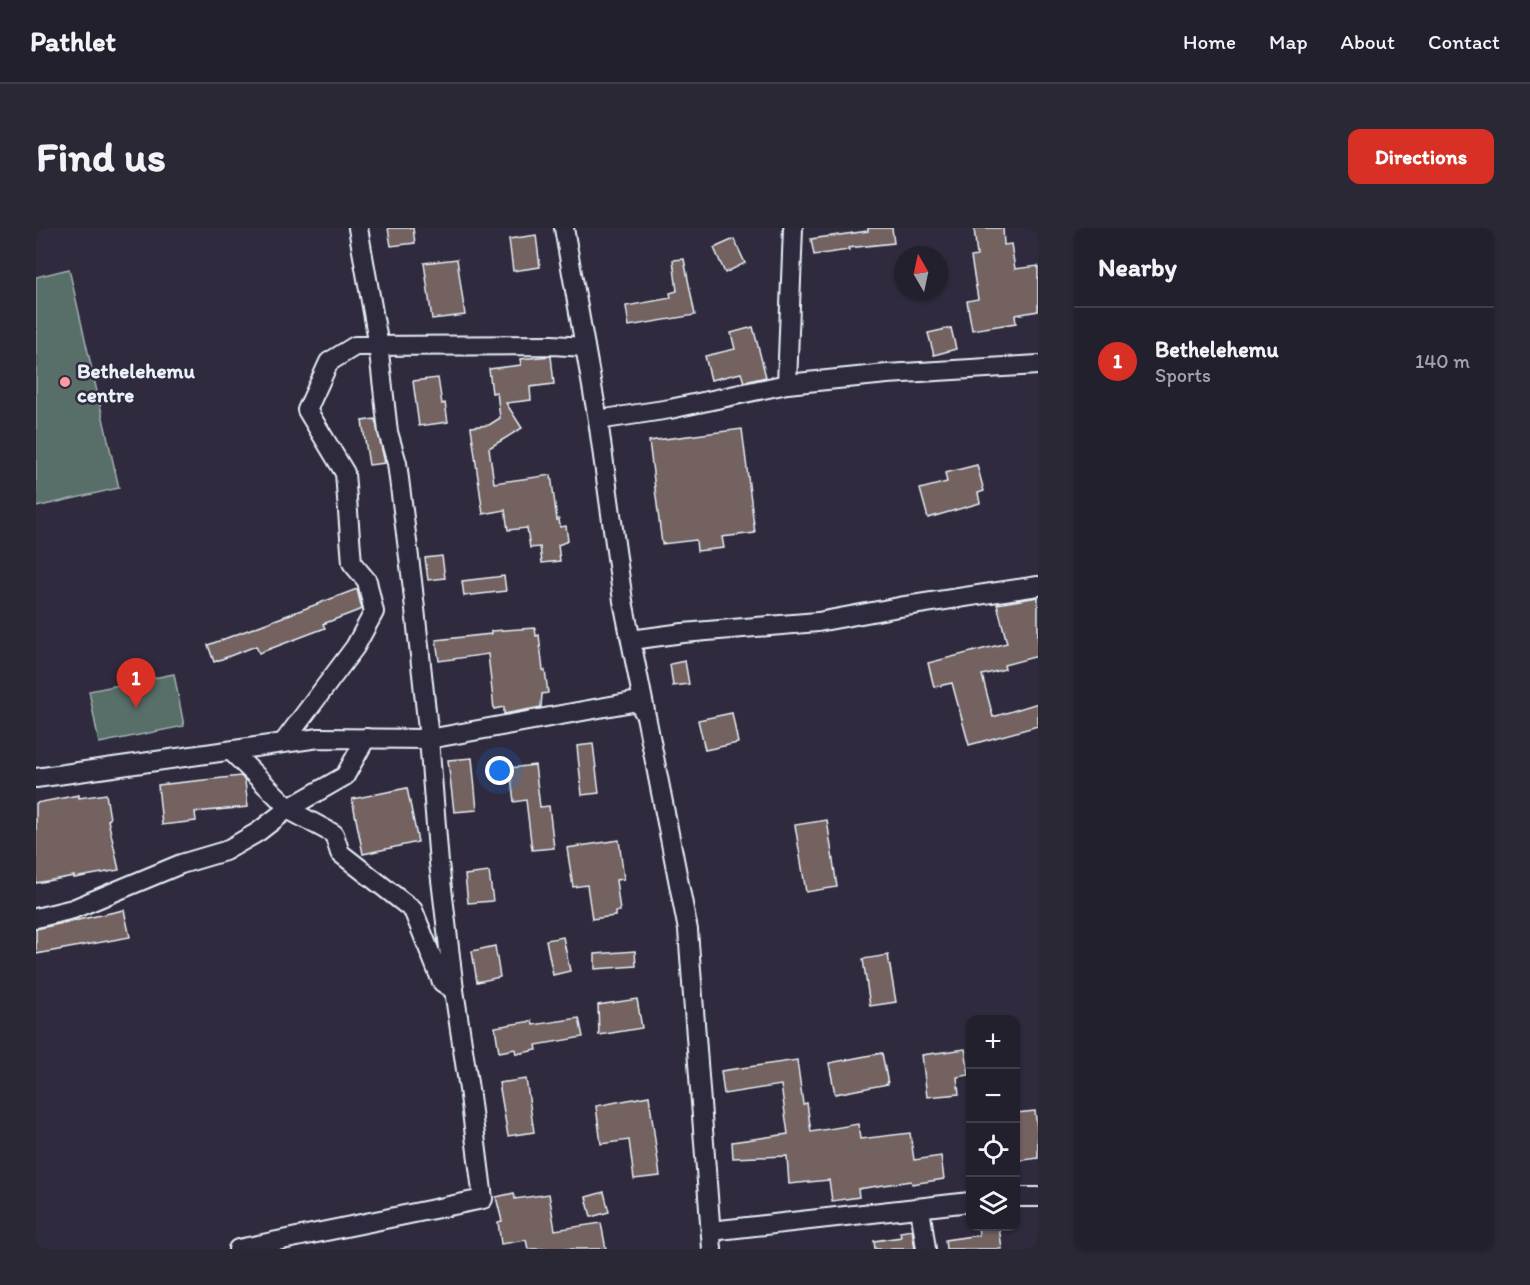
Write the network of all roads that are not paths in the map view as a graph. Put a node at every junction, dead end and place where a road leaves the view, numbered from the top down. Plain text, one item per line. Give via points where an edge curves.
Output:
1 (358, 228) edge
2 (564, 228) edge
3 (793, 228) edge
4 (378, 346) junction
5 (585, 347) junction
6 (1038, 366) edge
7 (788, 384) junction
8 (598, 420) junction
9 (1038, 585) edge
10 (631, 640) junction
11 (646, 716) junction
12 (366, 738) junction
13 (429, 739) junction
14 (283, 743) junction
15 (231, 751) junction
16 (36, 778) edge
17 (289, 808) junction
18 (36, 918) edge
19 (454, 990) junction
20 (1020, 1197) edge
21 (1038, 1197) edge
22 (966, 1202) edge
23 (920, 1208) junction
24 (712, 1240) edge
25 (238, 1249) edge
26 (926, 1249) edge

1 - 4 street
2 - 5 street
3 - 7 street
4 - 5 street
4 - 13 street via 388,432 397,463
4 - 14 street via 355,346 329,362 307,410 345,473 352,563 367,581 374,612 355,648
5 - 8 street
6 - 7 street
7 - 8 street
8 - 10 street
9 - 10 street via 818,622
10 - 11 street
11 - 13 street via 638,701
11 - 24 street via 688,930
12 - 13 street
12 - 14 street
12 - 17 street via 345,776
13 - 19 street
14 - 15 street
15 - 16 street
15 - 17 street
17 - 18 street via 225,851 181,864 73,909
17 - 19 street via 334,834 340,853 413,910 442,982
19 - 25 street via 483,1199
20 - 21 street
22 - 23 street
23 - 24 street
23 - 26 street

